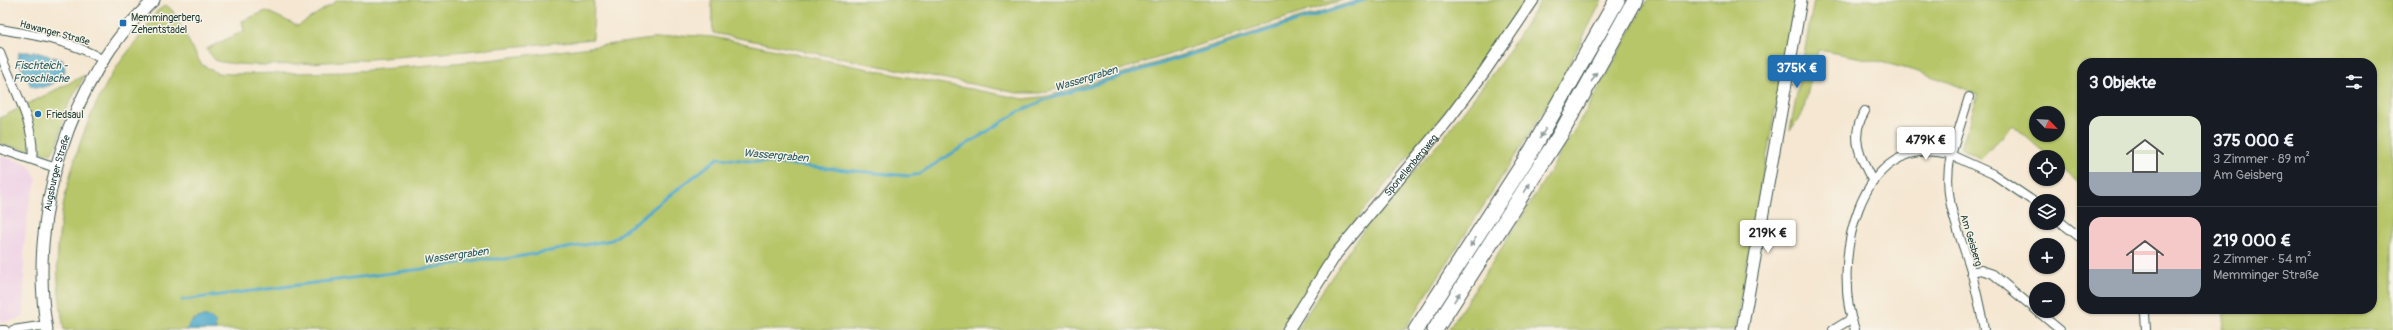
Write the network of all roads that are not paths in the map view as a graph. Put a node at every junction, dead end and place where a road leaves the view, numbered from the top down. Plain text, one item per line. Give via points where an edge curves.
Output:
1 (154, 0) edge
2 (1533, 0) edge
3 (1618, 0) edge
4 (1635, 0) edge
5 (1802, 0) edge
6 (0, 29) edge
7 (0, 52) edge
8 (103, 60) junction
9 (1969, 98) dead end
10 (1865, 111) dead end
11 (0, 149) edge
12 (1951, 155) junction
13 (32, 159) junction
14 (56, 168) junction
15 (1872, 182) junction
16 (2029, 198) edge
17 (2065, 226) edge
18 (2077, 235) edge
19 (1971, 272) junction
20 (2029, 305) edge
21 (2143, 314) edge
22 (2045, 318) edge
23 (1851, 319) junction
24 (47, 327) edge
25 (0, 330) edge
26 (5, 330) edge
27 (13, 330) edge
28 (1288, 330) edge
29 (1416, 330) edge
30 (1435, 330) edge
31 (1742, 330) edge
32 (1833, 330) edge
33 (1855, 330) edge
34 (1984, 330) edge
35 (2060, 330) edge
36 (2146, 330) edge

1 - 8 street, Augsburger Straße via 134,20
2 - 28 street, Sponellenbergweg via 1448,120 1340,248
3 -> 29 highway via 1532,150
30 -> 4 highway via 1564,128
5 - 31 street
6 - 8 street, Hawanger Straße via 70,44 90,51
7 - 13 street via 31,132 34,150
8 - 14 street, Augsburger Straße via 76,109
9 - 12 street, Am Geisberg
10 - 15 street via 1857,125 1856,143
11 - 13 street
12 - 15 street via 1933,151 1908,155 1885,168
12 - 16 street via 1993,174
12 - 19 street, Am Geisberg via 1948,197
13 - 14 street
14 - 24 street, Augsburger Straße via 48,204 43,261
15 - 23 street via 1849,237 1846,272
17 - 18 street
19 - 20 street via 1982,270 1993,274
19 - 34 street, Am Geisberg
21 - 36 street
22 - 35 street
23 - 32 street
23 - 33 street
24 - 27 street, Augsburger Straße
25 - 26 street

